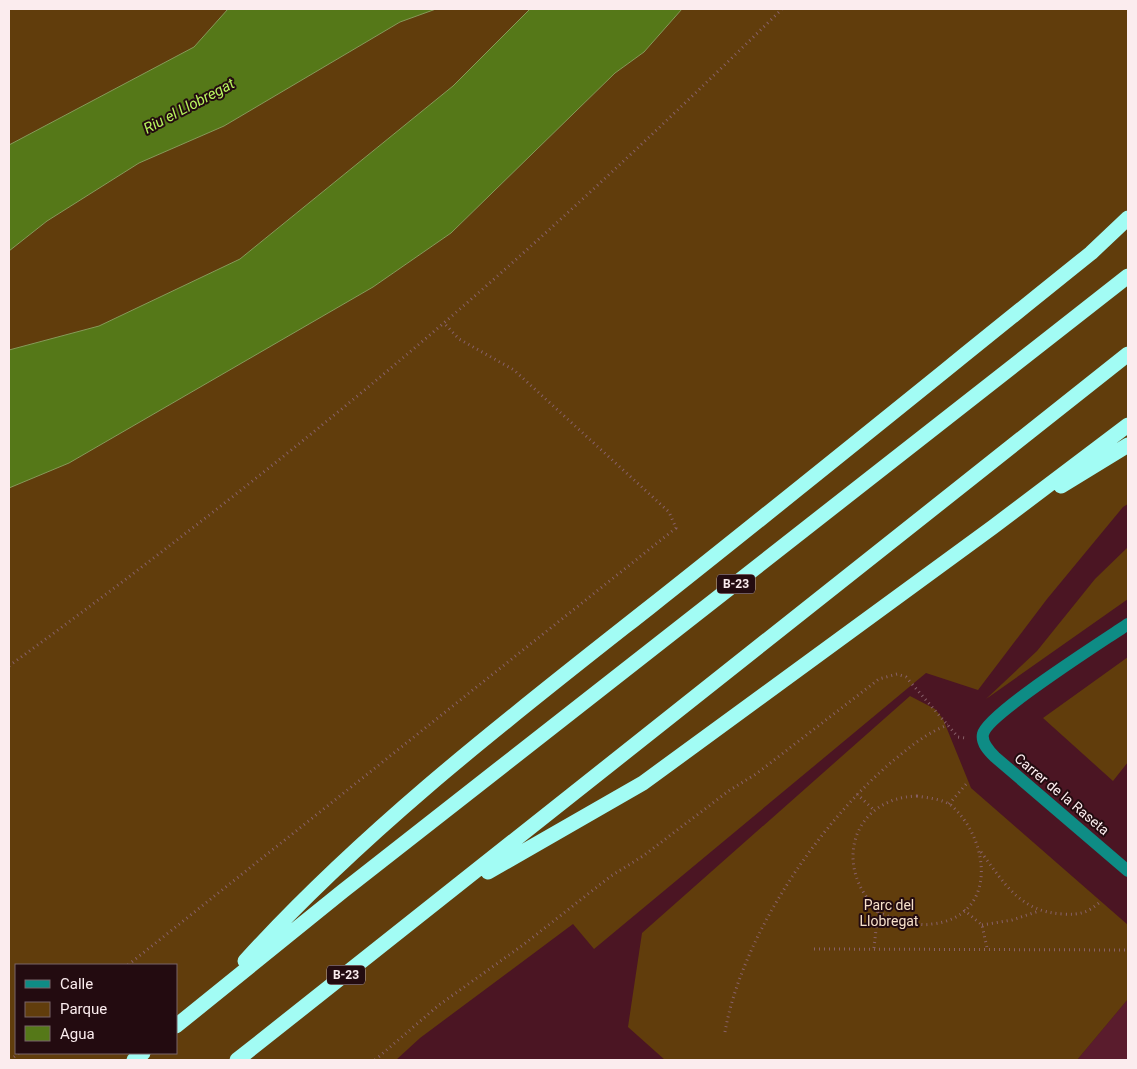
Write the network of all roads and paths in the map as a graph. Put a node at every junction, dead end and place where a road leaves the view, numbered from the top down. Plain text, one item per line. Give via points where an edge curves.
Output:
1 (782, 9) edge
2 (1128, 218) edge
3 (1128, 276) edge
4 (444, 323) junction
5 (1128, 354) edge
6 (1128, 425) edge
7 (1128, 445) edge
8 (994, 527) junction
9 (1128, 624) edge
10 (9, 666) edge
11 (968, 782) dead end
12 (858, 794) junction
13 (949, 804) junction
14 (875, 811) junction
15 (979, 850) junction
16 (1128, 871) edge
17 (454, 890) junction
18 (1101, 901) dead end
19 (964, 910) junction
20 (878, 911) junction
21 (1039, 911) junction
22 (982, 925) junction
23 (814, 948) dead end
24 (874, 948) junction
25 (987, 948) junction
26 (1128, 950) edge
27 (129, 964) edge
28 (214, 996) junction
29 (178, 1024) edge
30 (725, 1032) dead end
31 (238, 1060) edge
32 (375, 1060) edge

1 - 4 path via 572,210
2 - 28 highway via 1076,265 544,689 377,830 292,910
3 - 28 highway, B-23 via 343,891
4 - 10 path via 237,492
4 - 27 path via 459,338 514,370 669,512 676,528
5 - 17 highway, B-23
6 - 8 highway
7 - 8 highway
8 - 17 highway via 643,783
9 - 16 street, Carrer de la Raseta via 988,723 982,736 995,757
11 - 13 path
12 - 14 path
12 - 30 path via 791,880 762,927 735,992
12 - 32 path via 908,748 948,724 906,677 897,674 873,683 756,774 611,876 439,1005
13 - 14 path via 917,796 905,797 880,805
13 - 15 path via 970,830
14 - 20 path via 864,822 852,845 858,883
15 - 19 path via 981,883 979,891
15 - 21 path via 1019,898
17 - 31 highway, B-23
18 - 21 path via 1086,913
19 - 20 path via 943,921 925,925
19 - 22 path
20 - 24 path
21 - 22 path
22 - 25 path
23 - 24 path
24 - 25 path
25 - 26 path
28 - 29 highway, B-23

